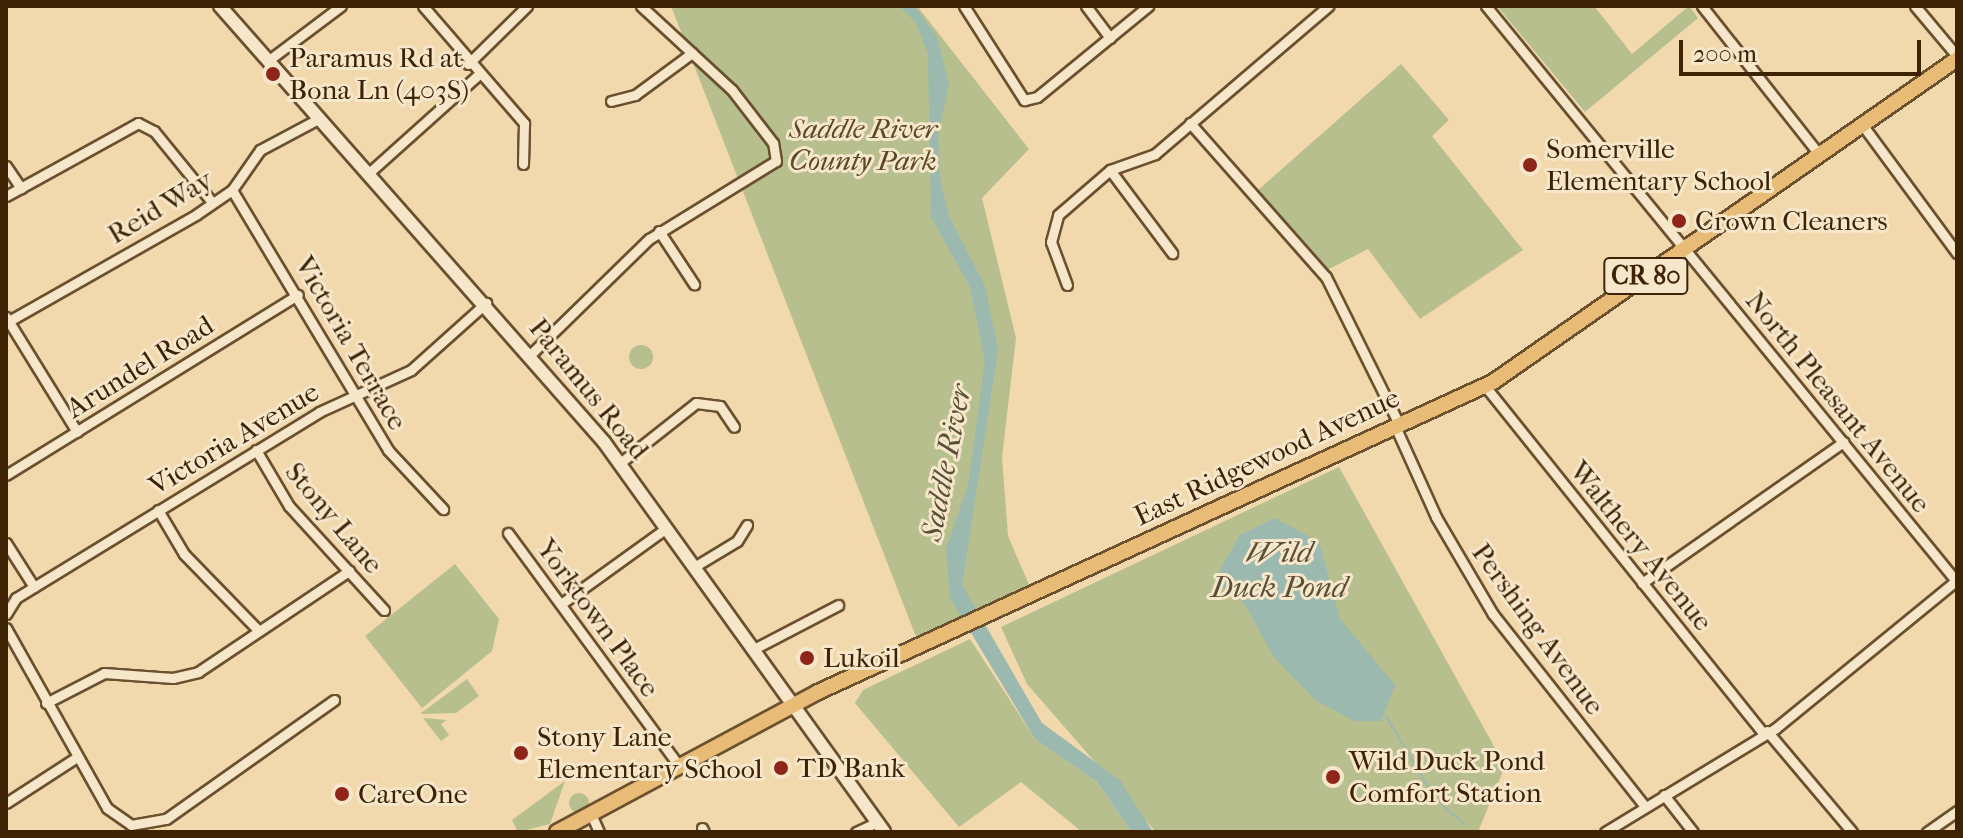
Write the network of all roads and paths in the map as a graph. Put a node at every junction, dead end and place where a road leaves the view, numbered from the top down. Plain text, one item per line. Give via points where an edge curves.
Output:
1 (220, 6) edge
2 (341, 6) edge
3 (423, 6) edge
4 (527, 6) edge
5 (641, 6) edge
6 (964, 6) edge
7 (1086, 6) edge
8 (1148, 6) edge
9 (1328, 6) edge
10 (1486, 6) edge
11 (1702, 6) edge
12 (1915, 6) edge
13 (1110, 38) junction
14 (692, 53) junction
15 (1957, 57) edge
16 (269, 60) junction
17 (468, 64) junction
18 (478, 75) junction
19 (611, 101) dead end
20 (320, 118) junction
21 (1190, 123) junction
22 (1861, 123) junction
23 (1818, 153) junction
24 (523, 164) dead end
25 (6, 166) edge
26 (1110, 170) junction
27 (371, 171) junction
28 (21, 188) junction
29 (232, 190) junction
30 (6, 196) edge
31 (211, 201) junction
32 (659, 231) junction
33 (1685, 249) junction
34 (1172, 253) dead end
35 (1957, 253) edge
36 (694, 284) dead end
37 (1067, 285) dead end
38 (298, 295) junction
39 (486, 303) junction
40 (8, 319) edge
41 (531, 354) junction
42 (1485, 386) junction
43 (354, 394) junction
44 (1397, 425) junction
45 (734, 427) dead end
46 (77, 432) junction
47 (1843, 442) junction
48 (256, 450) junction
49 (620, 463) junction
50 (6, 475) edge
51 (443, 509) dead end
52 (158, 510) junction
53 (747, 525) dead end
54 (665, 529) junction
55 (508, 533) dead end
56 (6, 543) edge
57 (694, 567) junction
58 (349, 571) junction
59 (1957, 581) edge
60 (1642, 583) junction
61 (34, 587) junction
62 (561, 604) junction
63 (838, 605) dead end
64 (384, 610) dead end
65 (6, 614) edge
66 (6, 628) edge
67 (259, 631) junction
68 (754, 649) junction
69 (334, 700) dead end
70 (46, 703) junction
71 (796, 705) junction
72 (1765, 732) junction
73 (77, 757) junction
74 (680, 767) junction
75 (1664, 795) junction
76 (6, 803) edge
77 (1643, 804) junction
78 (1957, 811) edge
79 (591, 814) junction
80 (880, 827) edge
81 (557, 832) edge
82 (599, 832) edge
83 (856, 832) edge
84 (1605, 832) edge
85 (1693, 832) edge
86 (1852, 832) edge
87 (1927, 832) edge

1 - 16 main road, Paramus Road
2 - 16 street
3 - 17 street
4 - 17 street
5 - 14 street
6 - 13 street via 1014,93 1024,100 1040,95
7 - 13 street
8 - 13 street
9 - 21 street
10 - 33 street, North Pleasant Avenue
11 - 23 street
12 - 15 street
14 - 19 street via 635,95
14 - 32 street via 773,143 776,161
15 - 22 main road, East Ridgewood Avenue / CR 80
16 - 20 main road, Paramus Road
17 - 18 street
18 - 24 street via 524,123
18 - 27 street
20 - 27 main road, Paramus Road
20 - 29 street, Reid Way via 253,155
21 - 26 street via 1155,154
21 - 44 street, Pershing Avenue via 1326,277
22 - 23 main road, East Ridgewood Avenue / CR 80
22 - 35 street
23 - 33 main road, East Ridgewood Avenue / CR 80
25 - 28 street
26 - 34 street
26 - 37 street via 1054,222 1051,242
27 - 39 main road, Paramus Road
28 - 30 street
28 - 31 street via 138,123 154,131
29 - 31 street, Reid Way
29 - 38 street, Victoria Terrace
31 - 40 street, Reid Way
32 - 36 street
32 - 41 street
33 - 42 main road, East Ridgewood Avenue / CR 80
33 - 47 street, North Pleasant Avenue
38 - 43 street, Victoria Terrace
38 - 46 street, Arundel Road
39 - 41 main road, Paramus Road
39 - 43 street, Victoria Avenue via 424,360
40 - 46 street
41 - 49 main road, Paramus Road
42 - 44 main road, East Ridgewood Avenue / CR 80
42 - 60 street, Walthery Avenue
43 - 48 street, Victoria Avenue
43 - 51 street, Victoria Terrace via 388,450
44 - 71 main road, East Ridgewood Avenue / CR 80
44 - 77 street, Pershing Avenue via 1436,517 1493,614
45 - 49 street via 720,406 696,403
46 - 50 street, Arundel Road
47 - 59 street, North Pleasant Avenue
47 - 60 street
48 - 52 street, Victoria Avenue
48 - 58 street, Stony Lane via 289,506
49 - 54 main road, Paramus Road
52 - 61 street, Victoria Avenue
52 - 67 street via 184,554
53 - 57 street via 737,541
54 - 57 main road, Paramus Road
54 - 62 street
55 - 62 street, Yorktown Place
56 - 61 street
57 - 68 main road, Paramus Road
58 - 64 street, Stony Lane
58 - 67 street
59 - 72 street
60 - 72 street, Walthery Avenue
61 - 65 street, Victoria Avenue
62 - 74 street, Yorktown Place
63 - 68 street
66 - 70 street
67 - 70 street via 185,676 104,673
68 - 71 main road, Paramus Road
69 - 73 street via 149,826 113,816
70 - 73 street
71 - 74 main road, East Ridgewood Avenue / CR 80
71 - 80 main road, Paramus Road
72 - 75 street
72 - 86 street, Walthery Avenue
73 - 76 street
74 - 79 main road, East Ridgewood Avenue / CR 80
75 - 77 street
75 - 85 street
77 - 84 street
78 - 87 street
79 - 81 main road, East Ridgewood Avenue / CR 80
79 - 82 street
80 - 83 street

